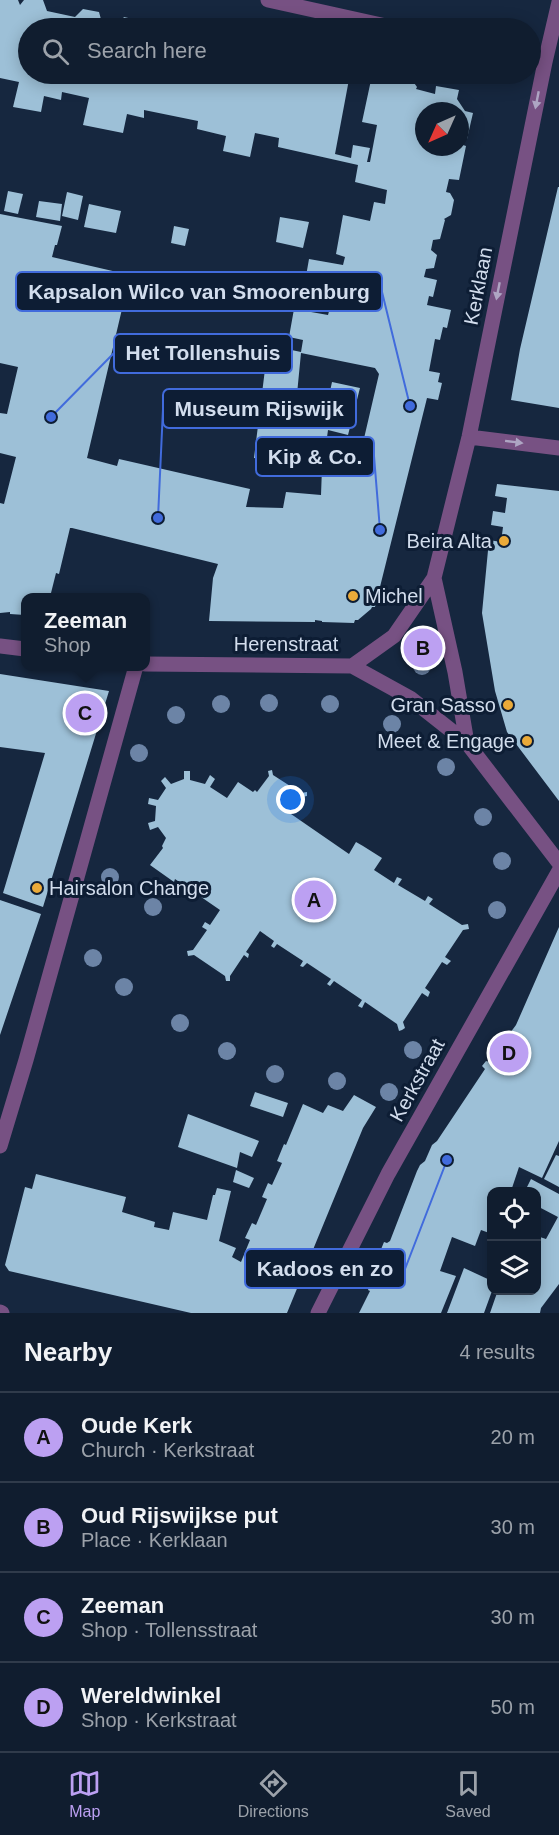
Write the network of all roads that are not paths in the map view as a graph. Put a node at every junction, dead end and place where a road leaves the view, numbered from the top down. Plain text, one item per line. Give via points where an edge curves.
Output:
1 (268, 0) edge
2 (559, 2) edge
3 (349, 18) edge
4 (541, 53) edge
5 (534, 84) edge
6 (469, 437) junction
7 (559, 448) edge
8 (434, 578) junction
9 (0, 646) edge
10 (21, 649) edge
11 (150, 664) edge
12 (352, 666) junction
13 (135, 671) edge
14 (466, 743) junction
15 (559, 863) edge
16 (559, 871) edge
17 (0, 1146) edge
18 (318, 1313) edge

1 - 3 street
2 - 4 street, Kerklaan
5 -> 6 street, Kerklaan
6 -> 7 street
6 - 8 street, Kerklaan
8 - 12 street, Kerklaan via 394,636
8 - 14 street, Kerklaan
9 - 10 street
11 - 12 street, Herenstraat
12 - 14 street, Herenstraat via 410,698
13 - 17 street
14 - 15 street, Herenstraat
16 - 18 street, Kerkstraat via 388,1174

